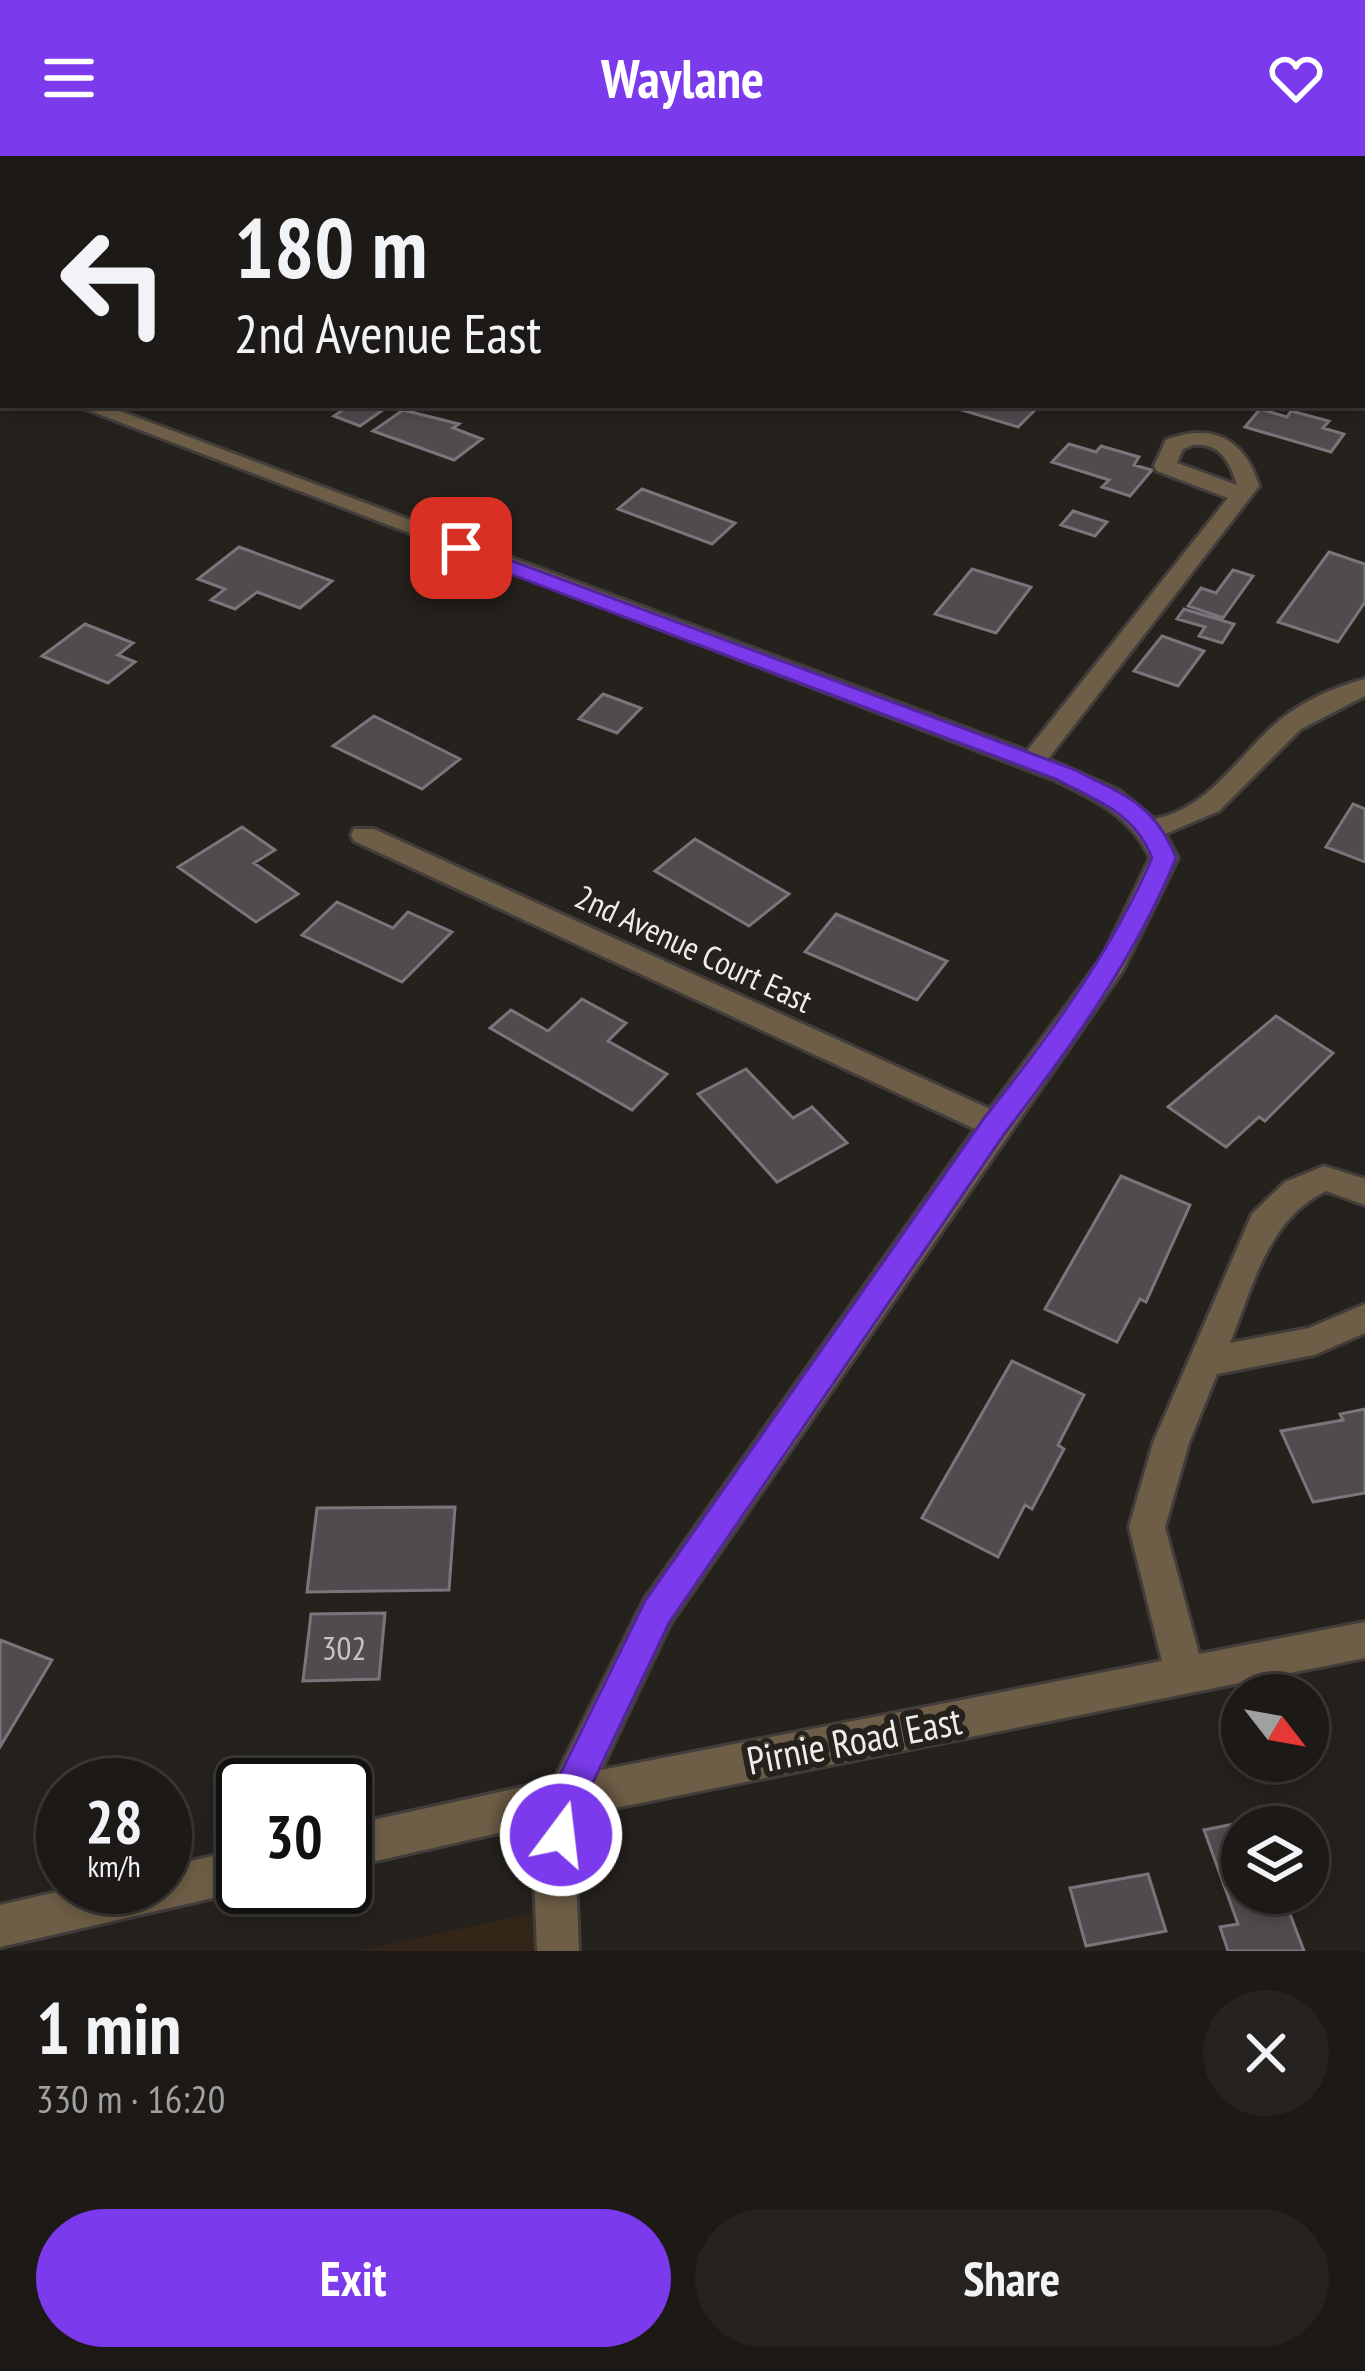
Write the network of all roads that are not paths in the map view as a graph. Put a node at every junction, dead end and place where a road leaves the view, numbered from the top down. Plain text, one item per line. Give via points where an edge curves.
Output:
1 (93, 408) edge
2 (1242, 495) dead end
3 (1365, 687) edge
4 (1032, 762) junction
5 (1152, 828) junction
6 (364, 836) dead end
7 (995, 1125) junction
8 (1365, 1192) edge
9 (1365, 1318) edge
10 (1206, 1362) junction
11 (1365, 1640) edge
12 (1185, 1676) junction
13 (567, 1797) junction
14 (372, 1841) edge
15 (216, 1876) edge
16 (0, 1926) edge
17 (558, 1951) edge

1 - 4 street
2 - 4 street
3 - 5 street via 1286,728 1185,825
4 - 5 street via 1096,790
5 - 7 street via 1164,858 1147,902 1055,1048
6 - 7 street, 2nd Avenue Court East
7 - 13 street via 657,1612
8 - 10 street via 1324,1178 1296,1191 1263,1223
9 - 10 street via 1314,1341
10 - 12 street via 1171,1442 1147,1527
11 - 12 street, Pirnie Road East
12 - 13 street, Pirnie Road East
13 - 14 street, Pirnie Road East
13 - 17 street via 555,1874
15 - 16 street

